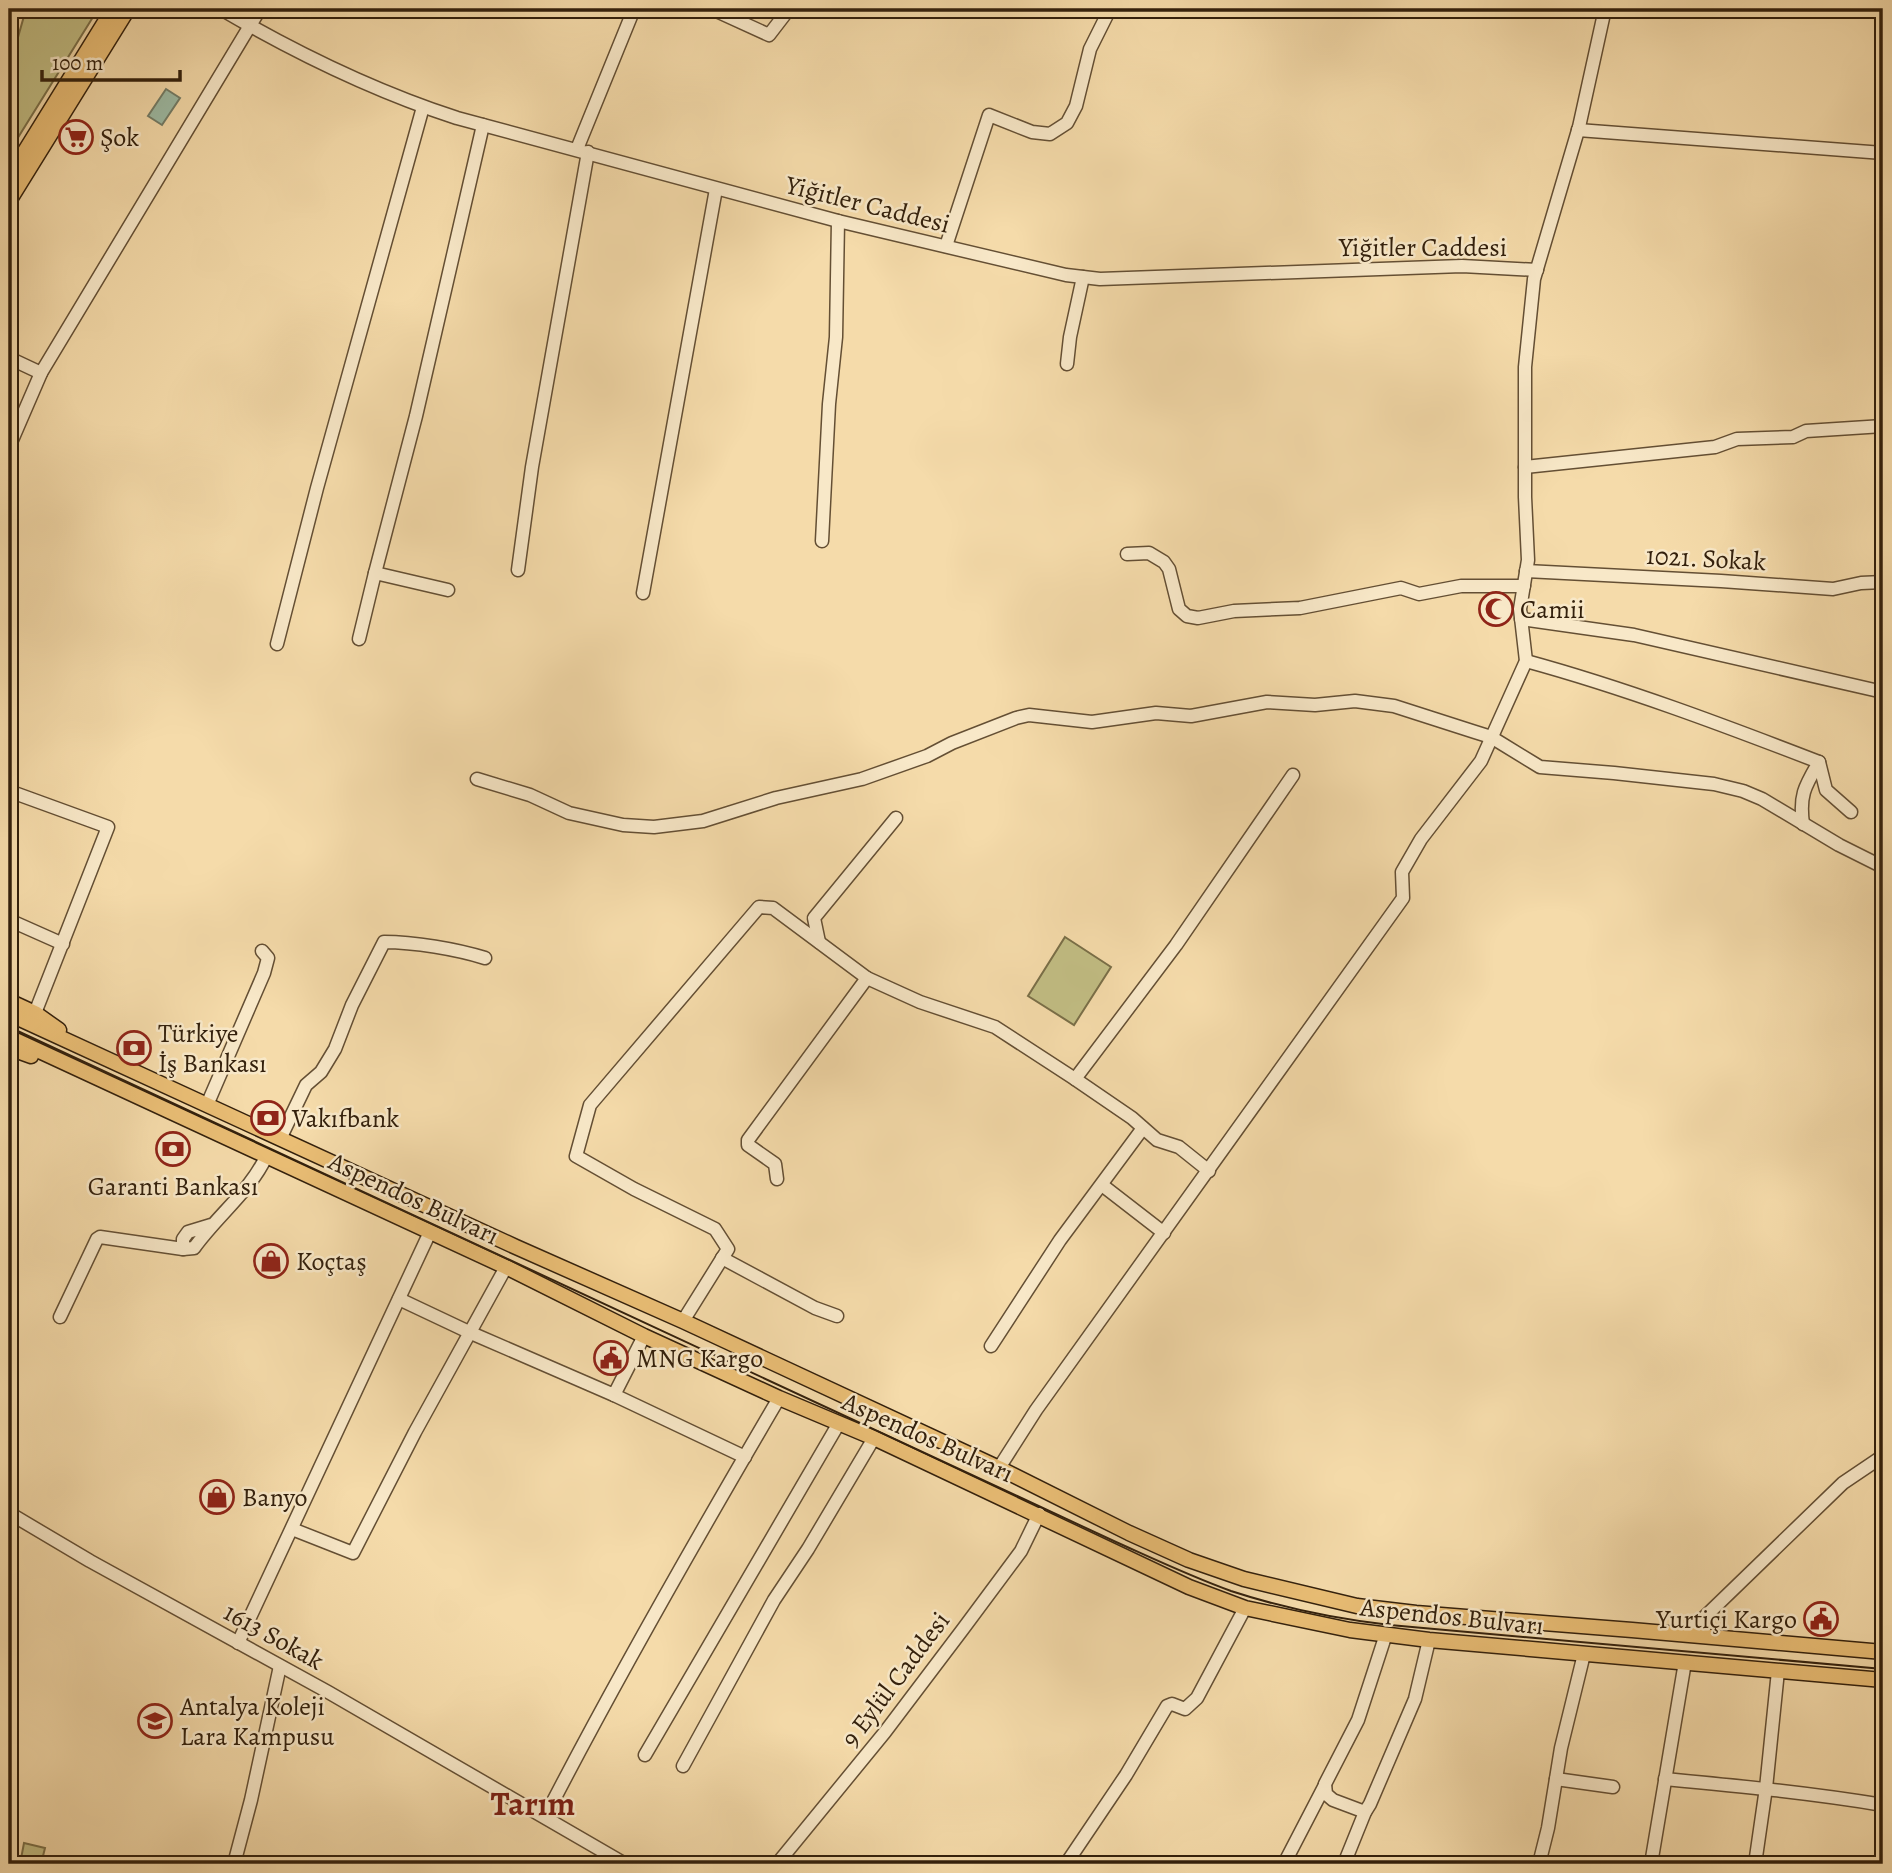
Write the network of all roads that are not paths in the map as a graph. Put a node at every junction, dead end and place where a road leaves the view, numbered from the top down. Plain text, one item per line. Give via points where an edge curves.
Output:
1 (113, 9) edge
2 (128, 9) edge
3 (221, 9) edge
4 (260, 9) edge
5 (634, 9) edge
6 (712, 9) edge
7 (789, 9) edge
8 (1110, 9) edge
9 (1605, 9) edge
10 (729, 12) edge
11 (250, 26) junction
12 (423, 107) junction
13 (484, 125) junction
14 (1578, 130) junction
15 (582, 150) junction
16 (1883, 153) edge
17 (9, 177) edge
18 (716, 189) junction
19 (9, 201) edge
20 (838, 221) junction
21 (946, 246) junction
22 (1537, 270) junction
23 (1083, 277) junction
24 (9, 358) edge
25 (1067, 364) dead end
26 (41, 373) junction
27 (1883, 426) edge
28 (9, 447) edge
29 (1525, 467) junction
30 (822, 541) dead end
31 (1127, 554) dead end
32 (518, 570) dead end
33 (1526, 571) junction
34 (375, 573) junction
35 (1883, 582) edge
36 (1524, 586) junction
37 (448, 590) dead end
38 (643, 593) dead end
39 (1521, 619) junction
40 (359, 639) dead end
41 (277, 644) dead end
42 (1526, 661) junction
43 (1883, 692) edge
44 (1491, 737) junction
45 (1819, 762) junction
46 (1293, 775) dead end
47 (477, 779) dead end
48 (9, 791) edge
49 (1851, 813) dead end
50 (896, 818) dead end
51 (1803, 824) junction
52 (1883, 867) edge
53 (9, 920) edge
54 (819, 942) junction
55 (63, 944) junction
56 (262, 951) dead end
57 (485, 958) dead end
58 (867, 978) junction
59 (9, 1001) edge
60 (35, 1013) junction
61 (9, 1014) edge
62 (10, 1048) edge
63 (96, 1054) junction
64 (1075, 1079) junction
65 (207, 1105) junction
66 (1143, 1128) junction
67 (280, 1139) junction
68 (266, 1157) junction
69 (1209, 1171) junction
70 (777, 1179) dead end
71 (1102, 1185) junction
72 (430, 1232) junction
73 (1164, 1233) junction
74 (722, 1258) junction
75 (506, 1267) junction
76 (399, 1299) junction
77 (837, 1316) dead end
78 (60, 1317) dead end
79 (683, 1321) junction
80 (471, 1333) junction
81 (644, 1336) junction
82 (991, 1346) dead end
83 (614, 1395) junction
84 (779, 1398) junction
85 (839, 1423) junction
86 (874, 1438) junction
87 (745, 1457) junction
88 (1883, 1457) edge
89 (999, 1468) junction
90 (9, 1513) edge
91 (1039, 1514) junction
92 (292, 1529) junction
93 (1245, 1608) junction
94 (1386, 1634) junction
95 (1687, 1634) junction
96 (1429, 1640) junction
97 (238, 1643) junction
98 (1883, 1652) edge
99 (1584, 1654) junction
100 (1685, 1662) junction
101 (280, 1667) junction
102 (1778, 1671) junction
103 (1883, 1680) edge
104 (645, 1755) dead end
105 (683, 1766) dead end
106 (1556, 1779) junction
107 (1665, 1779) junction
108 (1325, 1784) junction
109 (1613, 1787) dead end
110 (1766, 1788) junction
111 (1883, 1805) edge
112 (1365, 1811) junction
113 (545, 1817) junction
114 (234, 1864) edge
115 (625, 1864) edge
116 (777, 1864) edge
117 (1066, 1864) edge
118 (1284, 1864) edge
119 (1345, 1864) edge
120 (1539, 1864) edge
121 (1651, 1864) edge
122 (1755, 1864) edge

1 - 17 main road
2 - 19 main road
3 - 11 street, Yiğitler Caddesi
4 - 11 street
5 - 15 street
6 - 10 street
7 - 10 street via 769,35
8 - 21 street via 1090,49 1076,106 1067,123 1050,134 989,115
9 - 14 street
11 - 12 street, Yiğitler Caddesi via 341,73
11 - 26 street
12 - 13 street, Yiğitler Caddesi
12 - 41 street
13 - 15 street, Yiğitler Caddesi
13 - 34 street
14 - 16 street
14 - 22 street
15 - 18 street, Yiğitler Caddesi
15 - 32 street
18 - 20 street, Yiğitler Caddesi
18 - 38 street
20 - 21 street, Yiğitler Caddesi
20 - 30 street via 836,337
21 - 23 street, Yiğitler Caddesi
22 - 23 street, Yiğitler Caddesi via 1462,266
22 - 29 street via 1525,367
23 - 25 street
24 - 26 street
26 - 28 street
27 - 29 street via 1806,431 1793,437 1737,439 1714,447
29 - 33 street
31 - 36 street via 1149,553 1164,562 1179,609 1198,618 1300,608 1401,588 1419,594 1461,586
33 - 35 street, 1021. Sokak via 1833,589
33 - 36 street
34 - 37 street
34 - 40 street
36 - 39 street
39 - 42 street
39 - 43 street via 1634,635
42 - 44 street
42 - 45 street
44 - 47 street via 1394,706 1355,701 1315,705 1267,702 1191,716 1156,713 1092,722 1029,715 838,786 703,821 640,827 569,813
44 - 51 street via 1540,767 1714,784 1762,799
44 - 69 street via 1481,761 1421,839 1402,872 1403,898
45 - 49 street via 1826,790
45 - 51 street via 1800,803
46 - 64 street via 1176,945
48 - 55 street via 108,827
50 - 54 street via 814,918
51 - 52 street
53 - 55 street
54 - 58 street
54 - 74 street via 774,908 759,907 590,1105 576,1156 715,1229 727,1249
55 - 60 street
56 - 65 street via 268,958 264,973
57 - 67 street via 384,942 335,1049 321,1072 306,1085
58 - 64 street via 995,1027
58 - 70 street via 748,1140 748,1145 775,1164
59 - 60 main road
60 - 63 main road
61 - 63 main road, Aspendos Bulvarı
62 - 68 main road, Aspendos Bulvarı via 89,1075
63 - 65 main road, Aspendos Bulvarı
64 - 66 street
65 - 67 main road, Aspendos Bulvarı
66 - 69 street via 1157,1140 1180,1147
66 - 71 street
67 - 79 main road, Aspendos Bulvarı
68 - 72 main road, Aspendos Bulvarı
68 - 78 street via 257,1175 211,1225 188,1233 183,1249 97,1239
69 - 73 street
71 - 73 street
71 - 82 street
72 - 75 main road, Aspendos Bulvarı
72 - 76 street
73 - 89 street
74 - 77 street
74 - 79 street
75 - 80 street
75 - 81 main road, Aspendos Bulvarı
76 - 80 street
76 - 92 street
79 - 89 main road, Aspendos Bulvarı
80 - 83 street
80 - 92 street via 353,1553
81 - 83 street
81 - 84 main road, Aspendos Bulvarı
83 - 87 street
84 - 85 main road, Aspendos Bulvarı
84 - 87 street
85 - 86 main road, Aspendos Bulvarı
85 - 104 street
86 - 91 main road, Aspendos Bulvarı
86 - 105 street via 774,1600
87 - 113 street
88 - 95 street via 1843,1483
89 - 95 main road, Aspendos Bulvarı via 1189,1560 1305,1595 1416,1614
90 - 97 street, 1613 Sokak
91 - 93 main road, Aspendos Bulvarı via 1189,1587
91 - 116 street, 9 Eylül Caddesi via 1021,1551 970,1620
92 - 97 street
93 - 94 main road, Aspendos Bulvarı
93 - 117 street via 1197,1698 1185,1709 1167,1706
94 - 96 main road, Aspendos Bulvarı
94 - 108 street via 1359,1720
95 - 98 main road, Aspendos Bulvarı
96 - 99 main road, Aspendos Bulvarı
96 - 112 street via 1415,1699
97 - 101 street, 1613 Sokak
99 - 100 main road, Aspendos Bulvarı
99 - 106 street
100 - 102 main road, Aspendos Bulvarı
100 - 107 street
101 - 113 street, 1613 Sokak
101 - 114 street
102 - 103 main road, Aspendos Bulvarı
102 - 110 street
106 - 109 street
106 - 120 street
107 - 110 street
107 - 121 street
108 - 112 street via 1326,1794 1334,1800
108 - 118 street
110 - 111 street
110 - 122 street
112 - 119 street
113 - 115 street, 1613 Sokak

